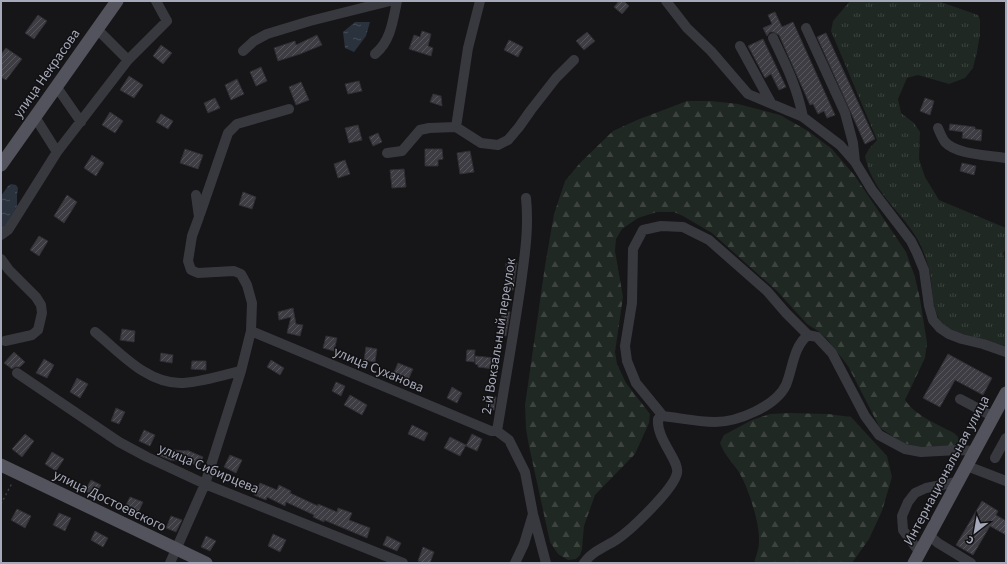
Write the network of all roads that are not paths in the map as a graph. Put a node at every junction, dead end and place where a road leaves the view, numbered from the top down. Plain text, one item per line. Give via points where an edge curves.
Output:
1 (117, 1) edge
2 (156, 1) edge
3 (390, 1) edge
4 (397, 1) edge
5 (480, 1) edge
6 (666, 1) edge
7 (806, 28) dead end
8 (97, 29) junction
9 (773, 38) dead end
10 (740, 46) dead end
11 (243, 51) dead end
12 (375, 54) dead end
13 (128, 60) junction
14 (574, 60) dead end
15 (56, 86) junction
16 (771, 103) junction
17 (289, 109) dead end
18 (35, 117) junction
19 (803, 117) junction
20 (81, 122) junction
21 (456, 127) junction
22 (938, 128) dead end
23 (57, 152) junction
24 (387, 153) dead end
25 (1006, 158) edge
26 (855, 162) junction
27 (1, 164) edge
28 (196, 195) dead end
29 (526, 198) dead end
30 (199, 217) junction
31 (1, 235) edge
32 (1, 259) edge
33 (251, 331) junction
34 (95, 332) dead end
35 (808, 335) junction
36 (5, 341) dead end
37 (1006, 352) edge
38 (241, 371) junction
39 (17, 374) dead end
40 (1006, 393) edge
41 (960, 399) dead end
42 (663, 416) junction
43 (994, 416) junction
44 (497, 431) junction
45 (1006, 438) edge
46 (974, 451) junction
47 (995, 458) dead end
48 (1, 465) edge
49 (967, 466) junction
50 (1006, 481) edge
51 (957, 482) junction
52 (205, 484) junction
53 (533, 514) junction
54 (930, 536) junction
55 (176, 550) junction
56 (917, 558) edge
57 (170, 563) edge
58 (206, 563) edge
59 (403, 563) edge
60 (515, 563) edge
61 (546, 563) edge
62 (584, 563) edge
63 (971, 563) edge

1 - 8 main road, улица Некрасова
2 - 13 street via 167,22
3 - 11 street via 267,34
4 - 12 street via 392,27 381,49
5 - 21 street via 468,48
6 - 16 street via 686,28 711,51 748,94
7 - 26 street via 845,113
8 - 13 street
8 - 15 main road, улица Некрасова
9 - 19 street via 794,82
10 - 16 street
13 - 20 street
14 - 21 street via 556,78 508,140 498,145 481,143
15 - 18 main road, улица Некрасова
15 - 20 street
16 - 19 street
17 - 30 street via 237,124 228,134
18 - 23 street
18 - 27 main road, улица Некрасова
19 - 26 street via 840,145
20 - 23 street
21 - 24 street via 420,130 402,151
22 - 25 street via 944,141 956,149
23 - 31 street via 8,230
26 - 37 street via 874,194 917,253 924,270 933,320 949,334
28 - 30 street
29 - 44 street, 2-й Вокзальный переулок via 526,242 517,314
30 - 33 street via 192,236 188,261 191,270 198,274 234,271 241,274 248,285 252,303
32 - 36 street via 36,297 42,313 38,330 32,335
33 - 38 street
33 - 44 street, улица Суханова
34 - 38 street via 142,371 158,379 180,383
35 - 42 street via 799,344 786,384 780,394 761,408 721,422 701,422
35 - 42 street via 767,291 709,240 683,227 661,226 643,230 633,249 632,303 625,346 626,361 636,383
35 - 46 street via 817,337 832,353 865,416 879,435 905,449 921,452
38 - 52 street
39 - 52 street, улица Сибирцева via 119,442
40 - 43 main road, Интернациональная улица
41 - 43 street
42 - 62 street via 658,419 659,433 678,472 673,483 642,519
43 - 46 main road, Интернациональная улица
44 - 53 street, 2-й Вокзальный переулок via 509,440 519,457 525,472
45 - 47 street
46 - 49 main road, Интернациональная улица
48 - 55 main road, улица Достоевского
49 - 50 street
49 - 51 main road, Интернациональная улица
51 - 54 main road, Интернациональная улица
51 - 56 street via 926,488 914,493 908,502 902,516 903,530
52 - 55 street
52 - 59 street, улица Сибирцева
53 - 60 street
53 - 61 street, 2-й Вокзальный переулок
54 - 56 main road, Интернациональная улица
54 - 63 street
55 - 57 street
55 - 58 main road, улица Достоевского

